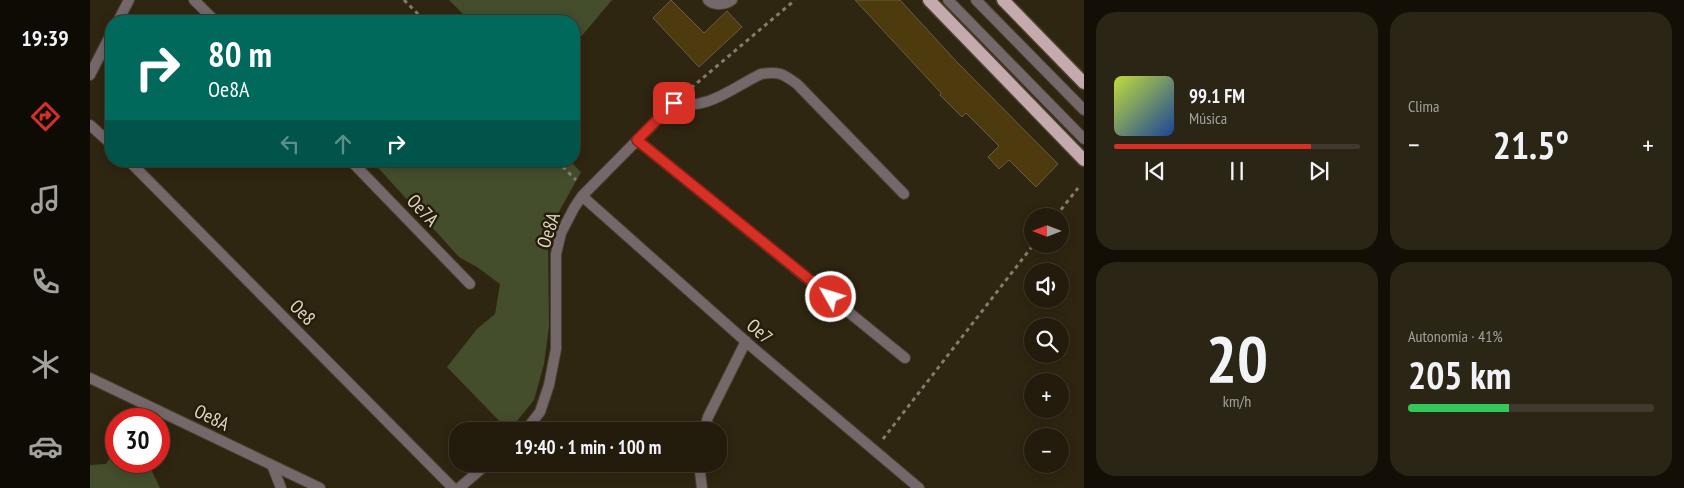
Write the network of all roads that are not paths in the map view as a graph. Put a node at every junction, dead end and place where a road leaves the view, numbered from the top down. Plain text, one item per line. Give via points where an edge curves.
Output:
1 (129, 0) edge
2 (194, 0) edge
3 (708, 0) edge
4 (732, 0) edge
5 (929, 0) edge
6 (948, 0) edge
7 (976, 0) edge
8 (1004, 0) edge
9 (121, 15) edge
10 (208, 15) edge
11 (105, 46) edge
12 (90, 75) edge
13 (1084, 83) edge
14 (1084, 110) edge
15 (90, 125) edge
16 (105, 139) edge
17 (1084, 139) edge
18 (637, 140) junction
19 (1084, 160) edge
20 (135, 167) edge
21 (357, 167) edge
22 (584, 194) junction
23 (904, 194) dead end
24 (470, 284) dead end
25 (746, 341) junction
26 (905, 358) dead end
27 (90, 378) edge
28 (532, 422) edge
29 (707, 422) edge
30 (272, 465) junction
31 (478, 472) edge
32 (700, 472) edge
33 (281, 488) edge
34 (320, 488) edge
35 (452, 488) edge
36 (459, 488) edge
37 (702, 488) edge
38 (918, 488) edge

1 - 9 street
2 - 10 street
3 - 4 street via 721,4
5 - 19 main road
6 - 17 street
7 - 14 street
8 - 13 main road
11 - 12 street
15 - 16 street
18 - 22 street, Oe8A
18 - 23 street, Oe8A via 674,103 701,104 761,74 782,74 797,84
18 - 26 street
20 - 35 street, Oe8
21 - 24 street, Oe7A
22 - 25 street, Oe7
22 - 28 street, Oe8A via 561,233 556,254 556,349 549,385 540,412
25 - 29 street
25 - 38 street, Oe7
27 - 30 street, Oe8A
30 - 33 street
30 - 34 street, Oe8A
31 - 36 street
32 - 37 street

